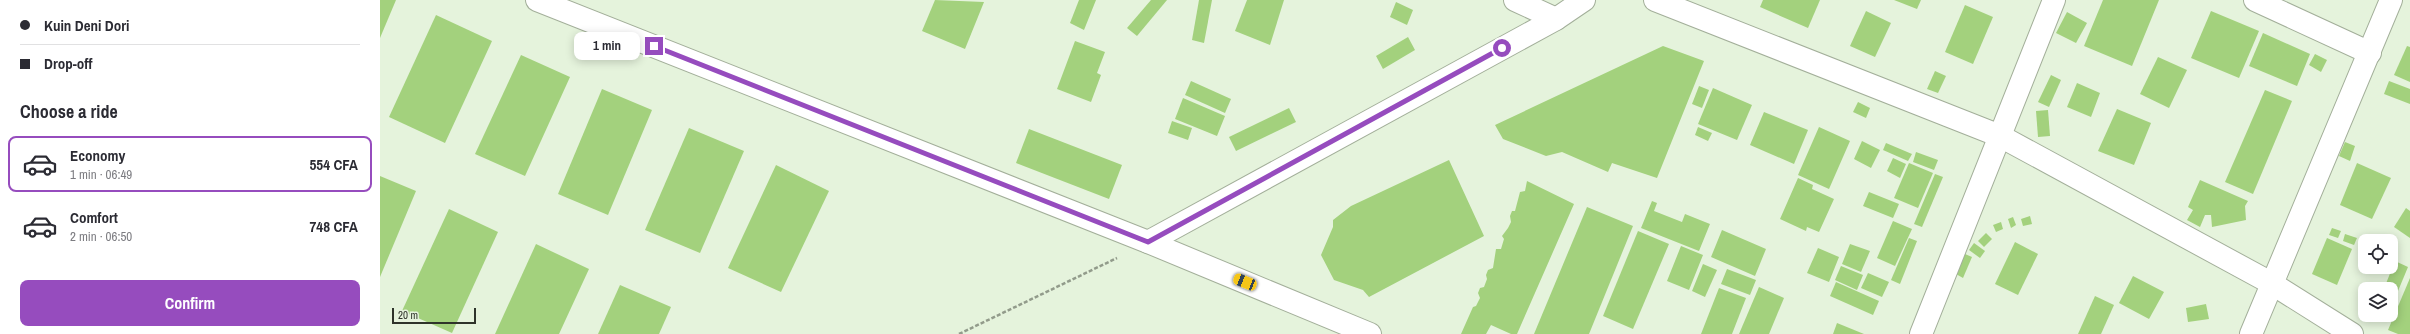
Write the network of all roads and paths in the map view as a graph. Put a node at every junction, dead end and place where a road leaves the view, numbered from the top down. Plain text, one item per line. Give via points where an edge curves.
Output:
1 (537, 0) edge
2 (1515, 0) edge
3 (1584, 0) edge
4 (1655, 0) edge
5 (2054, 0) edge
6 (2256, 0) edge
7 (2391, 0) edge
8 (1556, 19) junction
9 (2370, 53) junction
10 (2000, 136) junction
11 (1148, 242) junction
12 (2271, 283) junction
13 (959, 334) edge
14 (1370, 334) edge
15 (1921, 334) edge
16 (2251, 334) edge
17 (2352, 334) edge

1 - 11 street
2 - 8 street
3 - 8 street
4 - 10 street
5 - 10 street
6 - 9 street
7 - 9 street
8 - 11 street
9 - 12 street
10 - 12 street
10 - 15 street
11 - 13 path
11 - 14 street
12 - 16 street
12 - 17 street

